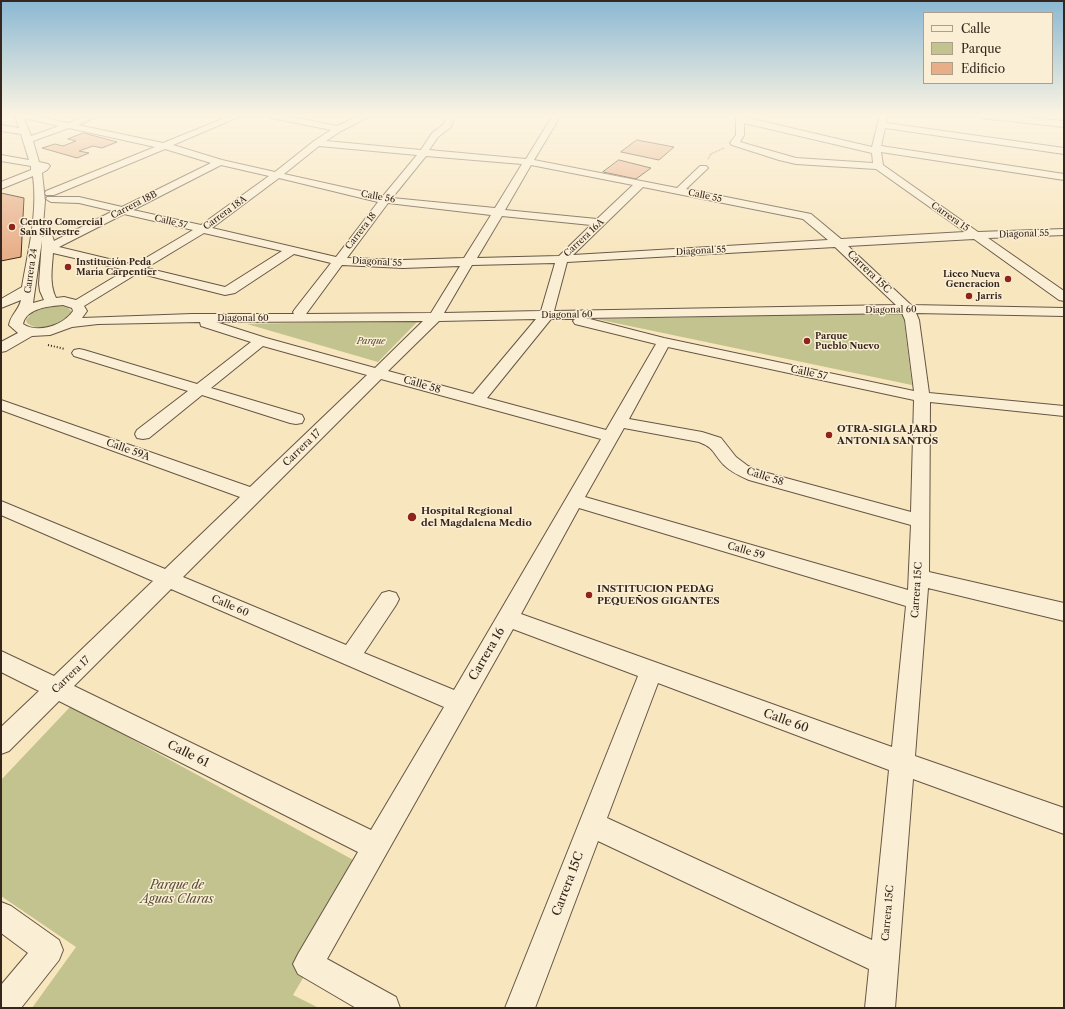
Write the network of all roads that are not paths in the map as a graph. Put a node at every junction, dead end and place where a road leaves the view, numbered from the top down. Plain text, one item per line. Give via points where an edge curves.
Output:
1 (17, 162) edge
2 (38, 162) edge
3 (129, 162) edge
4 (220, 162) joint
5 (294, 162) edge
6 (416, 162) edge
7 (529, 162) joint
8 (814, 162) edge
9 (878, 162) edge
10 (964, 162) edge
11 (878, 166) junction
12 (40, 168) junction
13 (703, 168) road end
14 (277, 176) junction
15 (1064, 177) edge
16 (640, 184) junction
17 (1, 186) edge
18 (679, 191) junction
19 (51, 196) junction
20 (385, 200) junction
21 (123, 210) junction
22 (498, 211) junction
23 (807, 216) joint
24 (600, 223) junction
25 (203, 229) junction
26 (1062, 233) edge
27 (976, 235) junction
28 (839, 244) junction
29 (48, 248) junction
30 (292, 250) junction
31 (562, 259) junction
32 (338, 261) junction
33 (469, 263) junction
34 (136, 269) junction
35 (28, 288) junction
36 (1064, 297) edge
37 (52, 302) junction
38 (1, 304) edge
39 (904, 306) junction
40 (1064, 307) edge
41 (79, 308) junction
42 (300, 312) junction
43 (1064, 312) edge
44 (438, 313) junction
45 (550, 313) junction
46 (1, 314) edge
47 (21, 317) junction
48 (192, 318) junction
49 (246, 318) junction
50 (1, 320) edge
51 (70, 323) junction
52 (29, 332) junction
53 (234, 332) junction
54 (261, 341) junction
55 (664, 342) junction
56 (1, 348) edge
57 (79, 353) dead end
58 (378, 373) junction
59 (198, 389) junction
60 (922, 397) junction
61 (477, 400) junction
62 (1, 405) edge
63 (1064, 411) edge
64 (296, 419) dead end
65 (615, 429) junction
66 (143, 434) dead end
67 (254, 495) junction
68 (576, 501) junction
69 (1, 508) edge
70 (921, 521) junction
71 (919, 578) junction
72 (168, 580) junction
73 (389, 599) dead end
74 (917, 600) junction
75 (1064, 612) edge
76 (508, 618) junction
77 (350, 656) junction
78 (1, 661) edge
79 (651, 671) junction
80 (57, 689) junction
81 (459, 703) junction
82 (1, 744) edge
83 (902, 763) junction
84 (1064, 821) edge
85 (591, 824) junction
86 (375, 846) junction
87 (1, 916) edge
88 (884, 961) junction
89 (2, 1008) edge
90 (385, 1008) edge
91 (520, 1008) edge
92 (880, 1008) edge

1 - 12 street
2 - 12 street, Carrera 24
3 - 19 street
4 - 14 street, Calle 56
4 - 21 street, Carrera 18B
5 - 14 street, Carrera 18A
6 - 20 street, Carrera 18
7 - 16 street, Calle 55
7 - 22 street, Carrera 17
8 - 11 street
9 - 11 street
10 - 15 street
11 - 27 street, Carrera 15
12 - 17 street
12 - 19 street, Carrera 24
12 - 35 street, Carrera 24 via 40,215
13 - 18 street
14 - 20 street, Calle 56
14 - 25 street, Carrera 18A
16 - 18 street, Calle 55
16 - 24 street, Carrera 16A
18 - 23 street, Calle 55
19 - 21 street, Calle 57
19 - 29 street, Carrera 24
20 - 22 street, Calle 56
20 - 32 street, Carrera 18
21 - 25 street, Calle 57
21 - 29 street, Carrera 18B
22 - 24 street, Calle 56
22 - 33 street, Carrera 17
23 - 28 street, Carrera 15C
24 - 31 street, Carrera 16A
25 - 30 street, Calle 57
25 - 34 street, Carrera 18A
26 - 27 street, Diagonal 55
27 - 28 street, Diagonal 55
27 - 36 street, Carrera 15
28 - 31 street, Diagonal 55
28 - 39 street, Carrera 15C
29 - 34 street
29 - 37 street, Carrera 24 via 45,284
30 - 32 street, Calle 57
30 - 34 street via 231,290 224,291
31 - 33 street, Diagonal 55
31 - 45 street, Carrera 16A
32 - 33 street, Diagonal 55 via 403,264
32 - 42 street, Carrera 18
33 - 44 street, Carrera 17
34 - 41 street, Carrera 18A
35 - 38 street via 22,294
35 - 47 street, Carrera 24
37 - 41 street, Diagonal 60 via 64,302
37 - 47 street
39 - 40 street, Diagonal 60
39 - 43 street, Diagonal 60
39 - 45 street, Diagonal 60
39 - 60 street, Carrera 15C via 912,320
41 - 42 street, Diagonal 60
41 - 51 street, Carrera 18A via 75,319
42 - 44 street, Diagonal 60
44 - 45 street, Diagonal 60
44 - 49 street, Diagonal 60
44 - 58 street, Carrera 17
45 - 55 street, Calle 57
45 - 61 street, Carrera 16A
46 - 47 street
47 - 50 street
47 - 52 street via 20,330
48 - 49 street, Diagonal 60
48 - 51 street, Diagonal 60
48 - 53 street, Calle 58
49 - 53 street via 238,322
51 - 52 street via 54,330
52 - 56 street
53 - 54 street, Calle 58
54 - 58 street, Calle 58
54 - 59 street
55 - 60 street, Calle 57
55 - 65 street, Carrera 16
57 - 59 street
58 - 61 street, Calle 58
58 - 67 street, Carrera 17
59 - 64 street
59 - 66 street
60 - 63 street, Calle 57
60 - 70 street, Carrera 15C
61 - 65 street, Calle 58
62 - 67 street, Calle 59A
65 - 68 street, Carrera 16
65 - 70 street, Calle 58 via 702,437 715,442 730,461 756,476
67 - 72 street, Carrera 17
68 - 74 street, Calle 59
68 - 76 street, Carrera 16
69 - 72 street, Calle 60
70 - 71 street, Carrera 15C
71 - 74 street, Carrera 15C
71 - 75 street
72 - 77 street, Calle 60
72 - 80 street, Carrera 17
73 - 77 street
74 - 83 street, Carrera 15C
76 - 79 street, Calle 60
76 - 81 street, Carrera 16
77 - 81 street, Calle 60
78 - 80 street, Calle 61
79 - 83 street, Calle 60
79 - 85 street, Carrera 15C
80 - 82 street, Carrera 17
80 - 86 street, Calle 61
81 - 86 street, Carrera 16
83 - 84 street, Calle 60
83 - 88 street, Carrera 15C
85 - 88 street
85 - 91 street, Carrera 15C
86 - 90 street, Carrera 16 via 308,964
87 - 89 street via 49,950
88 - 92 street, Carrera 15C

